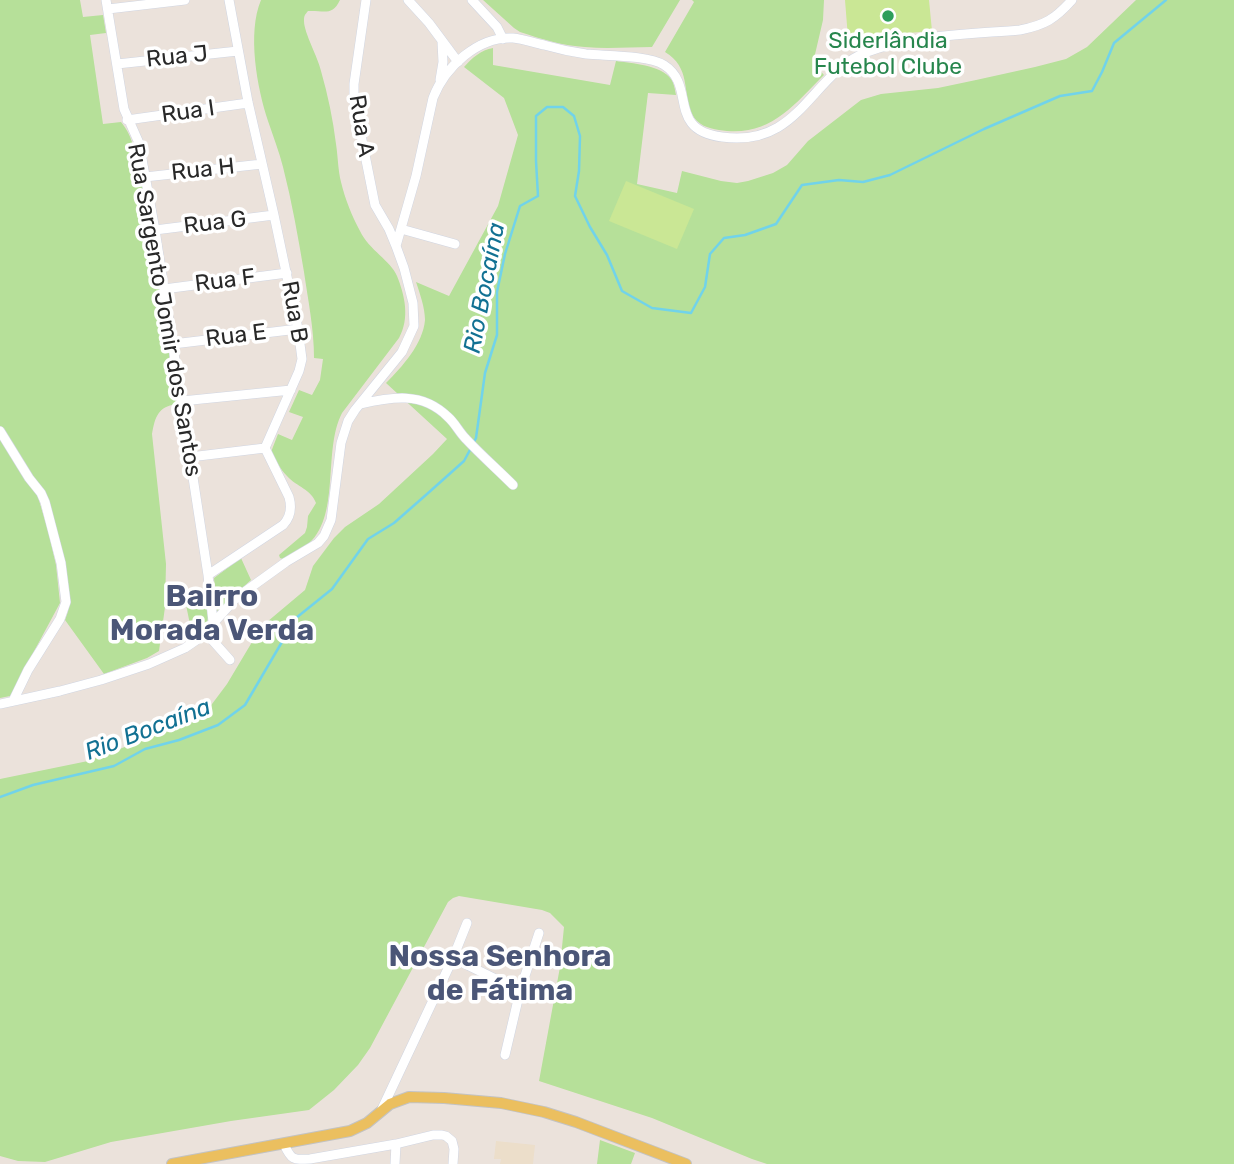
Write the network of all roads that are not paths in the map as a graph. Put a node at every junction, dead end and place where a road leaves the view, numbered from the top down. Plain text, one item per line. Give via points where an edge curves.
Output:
1 (185, 0) edge
2 (229, 0) edge
3 (366, 0) edge
4 (408, 0) edge
5 (472, 0) edge
6 (1072, 0) edge
7 (107, 4) edge
8 (503, 39) junction
9 (442, 40) junction
10 (238, 51) junction
11 (458, 62) junction
12 (117, 64) junction
13 (437, 88) junction
14 (248, 103) junction
15 (127, 120) junction
16 (262, 163) junction
17 (145, 177) junction
18 (274, 215) junction
19 (405, 215) junction
20 (381, 217) junction
21 (401, 229) junction
22 (155, 230) junction
23 (455, 244) dead end
24 (396, 246) junction
25 (287, 273) junction
26 (164, 289) junction
27 (298, 329) junction
28 (173, 344) junction
29 (291, 390) junction
30 (182, 401) junction
31 (360, 404) junction
32 (0, 431) edge
33 (265, 449) junction
34 (190, 457) junction
35 (513, 485) dead end
36 (208, 575) junction
37 (213, 622) junction
38 (205, 632) junction
39 (230, 660) dead end
40 (13, 701) junction
41 (0, 704) edge
42 (467, 923) dead end
43 (538, 933) dead end
44 (453, 958) junction
45 (520, 990) junction
46 (505, 1055) dead end
47 (382, 1110) junction
48 (284, 1144) junction
49 (396, 1144) junction
50 (338, 1160) edge
51 (172, 1164) edge
52 (395, 1164) edge
53 (453, 1164) edge
54 (686, 1164) edge

1 - 7 street
2 - 10 street, Rua B
3 - 20 street, Rua A via 354,100 373,200
4 - 9 street
5 - 8 street
6 - 8 street via 1052,20 1032,27 922,39 867,52 838,71 785,123 743,138 711,135 693,126 677,80 662,63
7 - 12 street, Rua Sargento Jomir dos Santos
8 - 11 street via 481,45
9 - 11 street
9 - 13 street
10 - 12 street, Rua J
10 - 14 street, Rua B
11 - 13 street
12 - 15 street, Rua Sargento Jomir dos Santos
13 - 19 street
14 - 15 street, Rua I
14 - 16 street, Rua B
15 - 17 street, Rua Sargento Jomir dos Santos via 137,138
16 - 17 street, Rua H
16 - 18 street, Rua B
17 - 22 street, Rua Sargento Jomir dos Santos
18 - 22 street, Rua G
18 - 25 street, Rua B
19 - 20 street via 395,221
19 - 21 street
20 - 24 street, Rua A
21 - 23 street
21 - 24 street
22 - 26 street, Rua Sargento Jomir dos Santos
24 - 31 street, Rua A via 413,303 414,326 402,352
25 - 26 street, Rua F
25 - 27 street, Rua B
26 - 28 street, Rua Sargento Jomir dos Santos
27 - 28 street, Rua E
27 - 29 street, Rua B via 302,359
28 - 30 street, Rua Sargento Jomir dos Santos
29 - 30 street
29 - 33 street, Rua B
30 - 34 street, Rua Sargento Jomir dos Santos
31 - 35 street via 399,397 432,406
31 - 37 street, Rua A via 342,436 331,520 324,536 243,593
32 - 40 street via 41,493 61,563 66,602
33 - 34 street
33 - 36 street via 289,497 289,517
34 - 36 street, Rua Sargento Jomir dos Santos
36 - 37 street, Rua Sargento Jomir dos Santos
37 - 38 street, Rua A
38 - 39 street
38 - 40 street, Rua A via 186,648 149,664
40 - 41 street, Rua A
42 - 44 street
43 - 45 street
44 - 45 street
44 - 47 street
45 - 46 street
47 - 48 main road via 350,1131
47 - 54 main road via 409,1097 509,1104 576,1122
48 - 50 street via 296,1160
48 - 51 main road
49 - 50 street
49 - 52 street
49 - 53 street via 442,1135 454,1149

